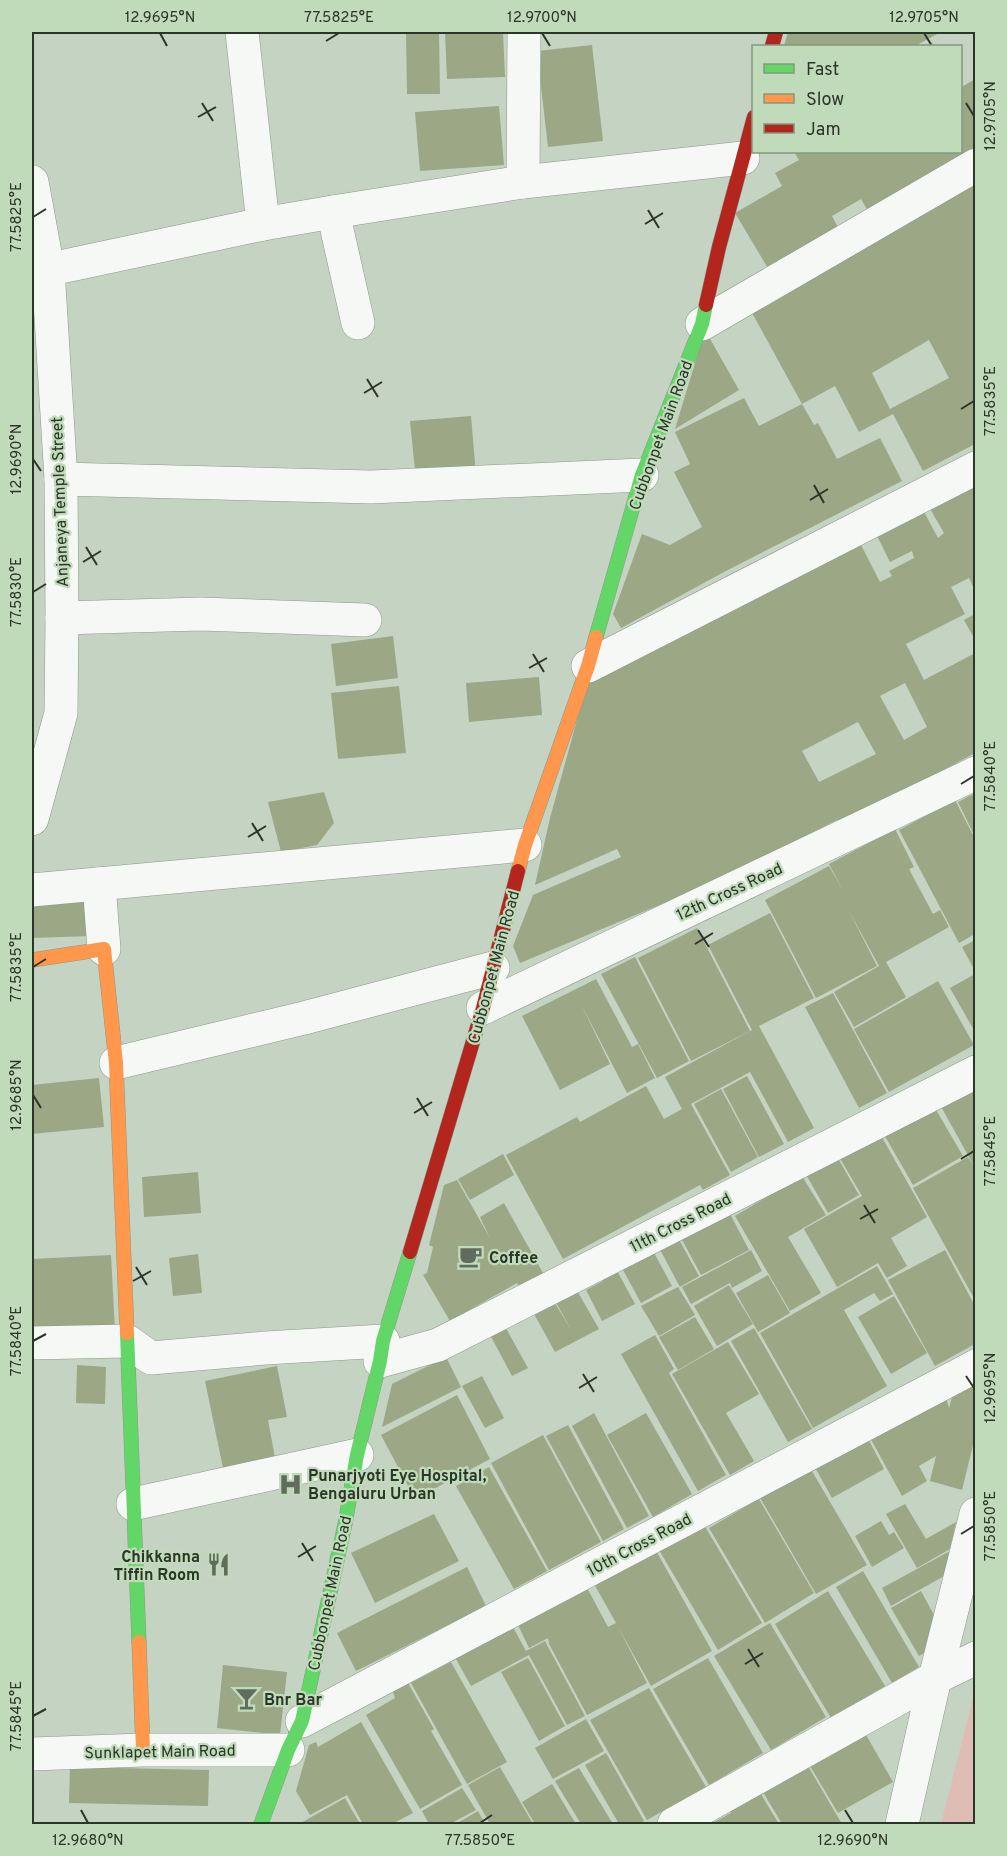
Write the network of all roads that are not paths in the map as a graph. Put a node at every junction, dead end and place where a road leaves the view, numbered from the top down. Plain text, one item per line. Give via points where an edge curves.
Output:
1 (242, 32) edge
2 (524, 32) edge
3 (752, 121) edge
4 (743, 158) junction
5 (975, 165) edge
6 (32, 182) edge
7 (523, 182) junction
8 (333, 212) junction
9 (263, 224) junction
10 (40, 271) edge
11 (358, 323) dead end
12 (702, 324) junction
13 (975, 468) edge
14 (642, 476) junction
15 (61, 479) junction
16 (62, 618) junction
17 (365, 620) dead end
18 (588, 666) junction
19 (975, 773) edge
20 (32, 819) edge
21 (525, 845) junction
22 (99, 884) junction
23 (32, 890) edge
24 (105, 949) junction
25 (32, 960) edge
26 (493, 968) junction
27 (483, 1008) junction
28 (116, 1063) junction
29 (975, 1072) edge
30 (126, 1341) junction
31 (32, 1343) edge
32 (382, 1351) junction
33 (975, 1366) edge
34 (357, 1455) junction
35 (133, 1504) junction
36 (975, 1514) edge
37 (975, 1658) edge
38 (935, 1678) junction
39 (295, 1736) junction
40 (143, 1750) junction
41 (32, 1754) edge
42 (261, 1824) edge
43 (674, 1824) edge
44 (902, 1824) edge

1 - 9 street
2 - 7 street
3 - 4 street, Cubbonpet Main Road
4 - 7 street
4 - 12 street, Cubbonpet Main Road
5 - 12 street
6 - 10 street, Anjaneya Temple Street
7 - 8 street
8 - 9 street
8 - 11 street
9 - 10 street
10 - 15 street, Anjaneya Temple Street
12 - 14 street, Cubbonpet Main Road
13 - 18 street
14 - 15 street via 371,487
14 - 18 street, Cubbonpet Main Road
15 - 16 street, Anjaneya Temple Street
16 - 17 street via 201,614
16 - 20 street, Anjaneya Temple Street via 61,713
18 - 21 street, Cubbonpet Main Road
19 - 27 street, 12th Cross Road
21 - 22 street
21 - 26 street, Cubbonpet Main Road
22 - 23 street
22 - 24 street
24 - 25 street
24 - 28 street
26 - 27 street, Cubbonpet Main Road
26 - 28 street
27 - 32 street, Cubbonpet Main Road
28 - 30 street
29 - 32 street, 11th Cross Road via 438,1345
30 - 31 street
30 - 32 street, 11th Cross Road via 151,1358 266,1348
30 - 35 street
32 - 34 street, Cubbonpet Main Road
33 - 39 street, 10th Cross Road
34 - 35 street
34 - 39 street, Cubbonpet Main Road via 345,1524
35 - 40 street
36 - 38 street
37 - 38 street
38 - 43 street
38 - 44 street
39 - 40 street, Sunklapet Main Road
39 - 42 street, Cubbonpet Main Road
40 - 41 street, Sunklapet Main Road

